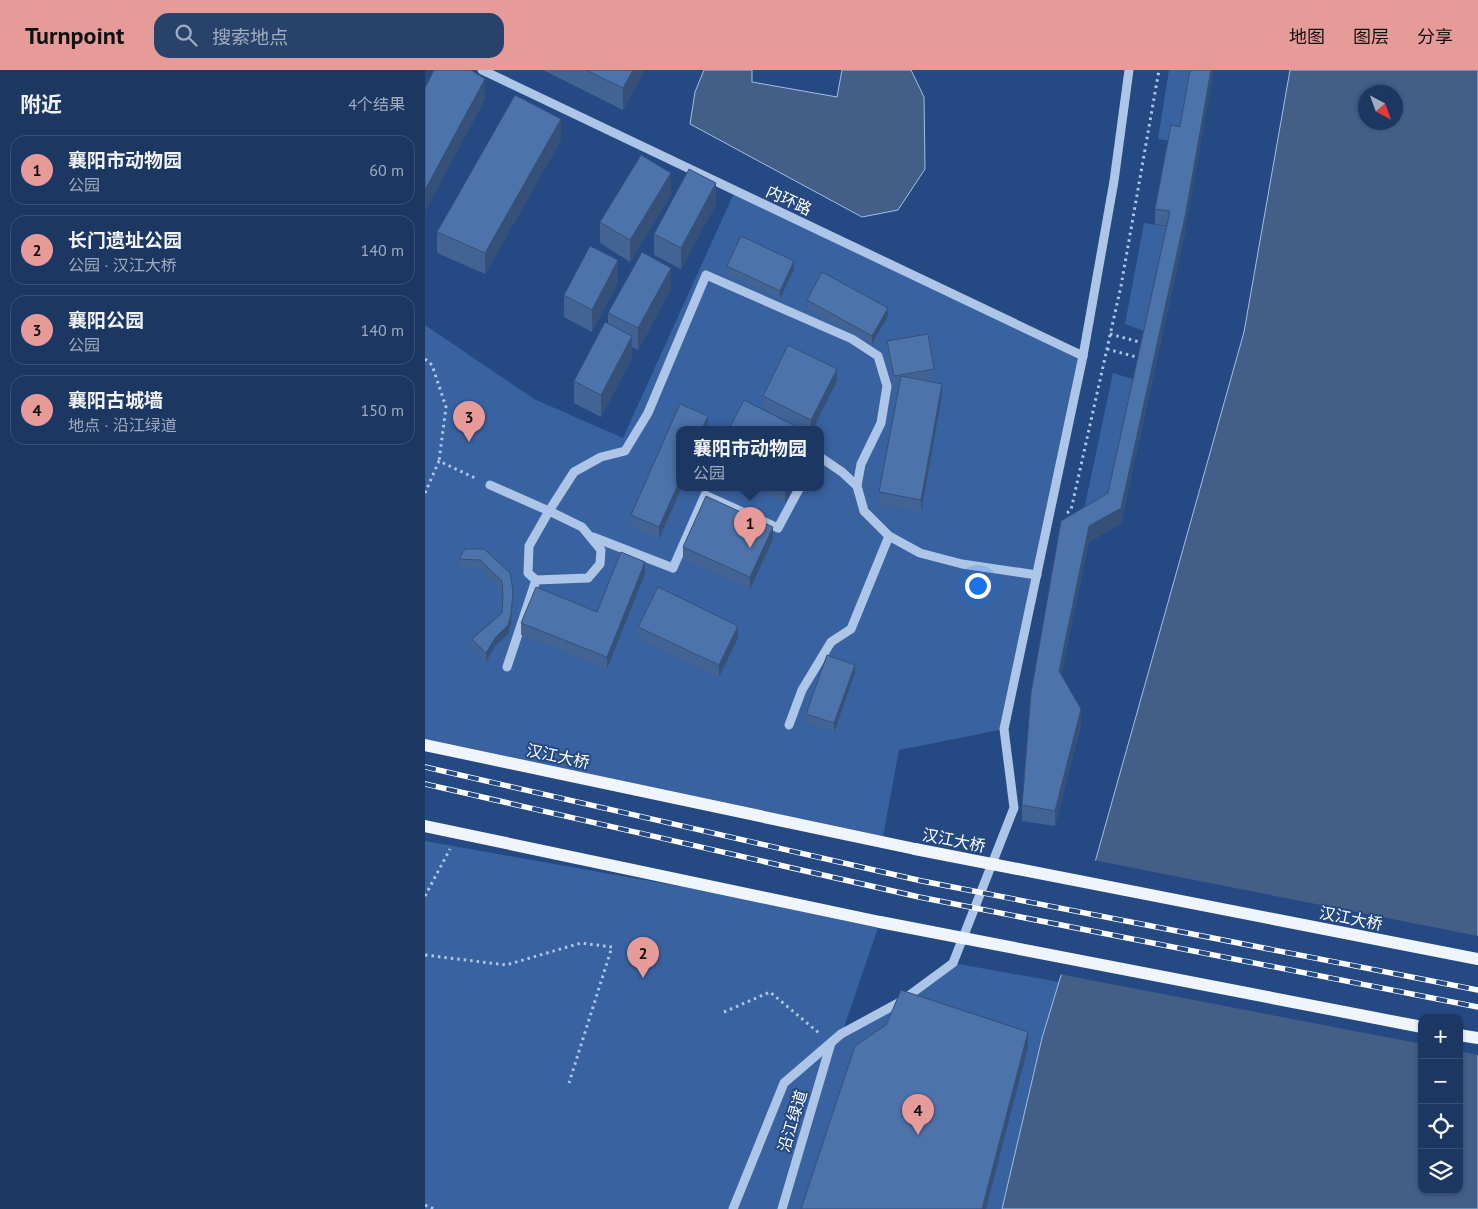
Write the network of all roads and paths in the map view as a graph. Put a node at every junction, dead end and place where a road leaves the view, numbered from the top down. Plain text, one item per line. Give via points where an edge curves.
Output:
1 (482, 70) edge
2 (1129, 70) edge
3 (1159, 70) edge
4 (1110, 334) junction
5 (1145, 343) edge
6 (1107, 350) junction
7 (1083, 356) junction
8 (425, 359) edge
9 (1141, 359) edge
10 (824, 460) edge
11 (439, 461) junction
12 (490, 485) joint
13 (857, 486) junction
14 (798, 491) edge
15 (425, 493) edge
16 (549, 511) junction
17 (1046, 531) junction
18 (889, 536) junction
19 (593, 537) junction
20 (1037, 575) junction
21 (536, 580) junction
22 (507, 667) dead end
23 (789, 726) dead end
24 (425, 745) edge
25 (425, 826) edge
26 (458, 833) junction
27 (425, 896) edge
28 (425, 955) edge
29 (1478, 959) edge
30 (724, 1012) dead end
31 (1418, 1027) edge
32 (1463, 1036) edge
33 (1478, 1038) edge
34 (831, 1043) junction
35 (569, 1083) dead end
36 (425, 1205) edge
37 (434, 1209) edge
38 (733, 1209) edge
39 (781, 1209) edge

1 - 7 street, 内环路
2 - 7 street via 1114,181
3 - 4 path
4 - 5 path
4 - 6 path
6 - 9 path
6 - 17 path via 1071,510
7 - 17 street
8 - 11 path via 432,364 446,407
10 - 13 street
11 - 12 path
11 - 15 path
12 - 16 street
13 - 16 street via 861,464 881,423 887,386 878,356 852,338 707,276 648,413 625,450 601,457 574,472
13 - 18 street via 865,511
14 - 19 street via 778,528 705,496 673,568
16 - 19 street via 582,526
16 - 21 street via 529,546 528,573
17 - 20 street
18 - 20 street via 920,553 962,564
18 - 23 street via 851,629 831,642 802,690
19 - 21 street via 601,550 600,564 588,578
20 - 34 street via 1004,729 1014,808 953,963 900,1002 841,1034
21 - 22 street
24 - 29 main road, 汉江大桥, bridge via 915,849
25 - 26 main road
26 - 27 path
26 - 31 main road, bridge via 880,922
28 - 35 path via 506,965 581,943 612,947
30 - 34 path via 770,992
32 - 33 main road
34 - 38 street via 784,1083
34 - 39 street, 沿江绿道
36 - 37 path

